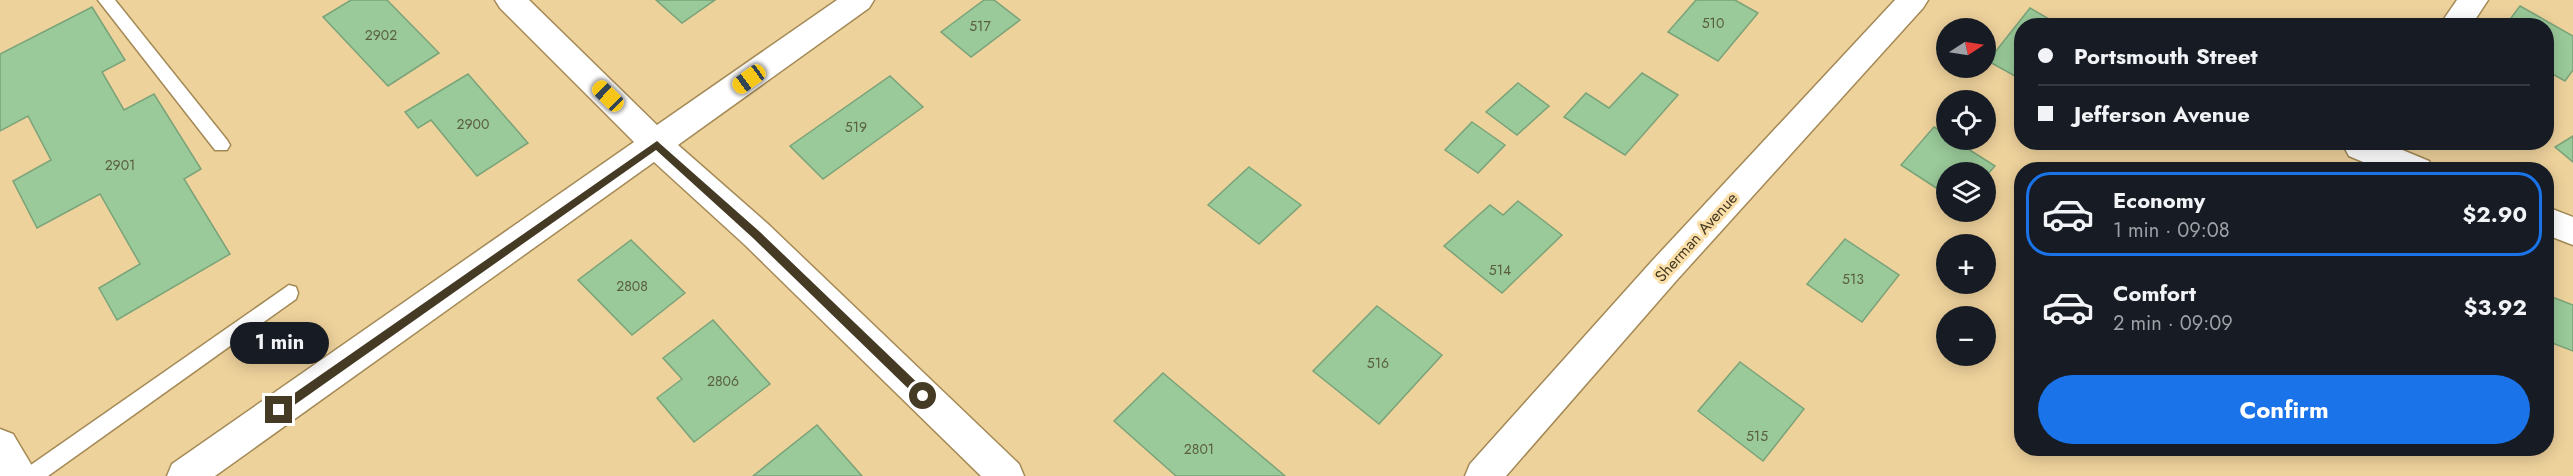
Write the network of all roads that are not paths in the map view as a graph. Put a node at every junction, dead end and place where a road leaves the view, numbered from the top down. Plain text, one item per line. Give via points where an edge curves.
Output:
1 (106, 0) edge
2 (510, 0) edge
3 (859, 0) edge
4 (1913, 0) edge
5 (2474, 0) edge
6 (2460, 18) edge
7 (657, 144) junction
8 (221, 145) dead end
9 (2372, 150) edge
10 (2400, 162) edge
11 (2554, 224) edge
12 (2573, 231) edge
13 (289, 293) dead end
14 (0, 446) edge
15 (20, 476) edge
16 (32, 476) edge
17 (185, 476) edge
18 (1006, 476) edge
19 (1483, 476) edge

1 - 8 lane
2 - 7 street
3 - 7 street
4 - 19 street, Sherman Avenue via 1664,271
5 - 6 street
7 - 17 street
7 - 18 street
9 - 10 street
11 - 12 street
13 - 16 lane
14 - 15 street

